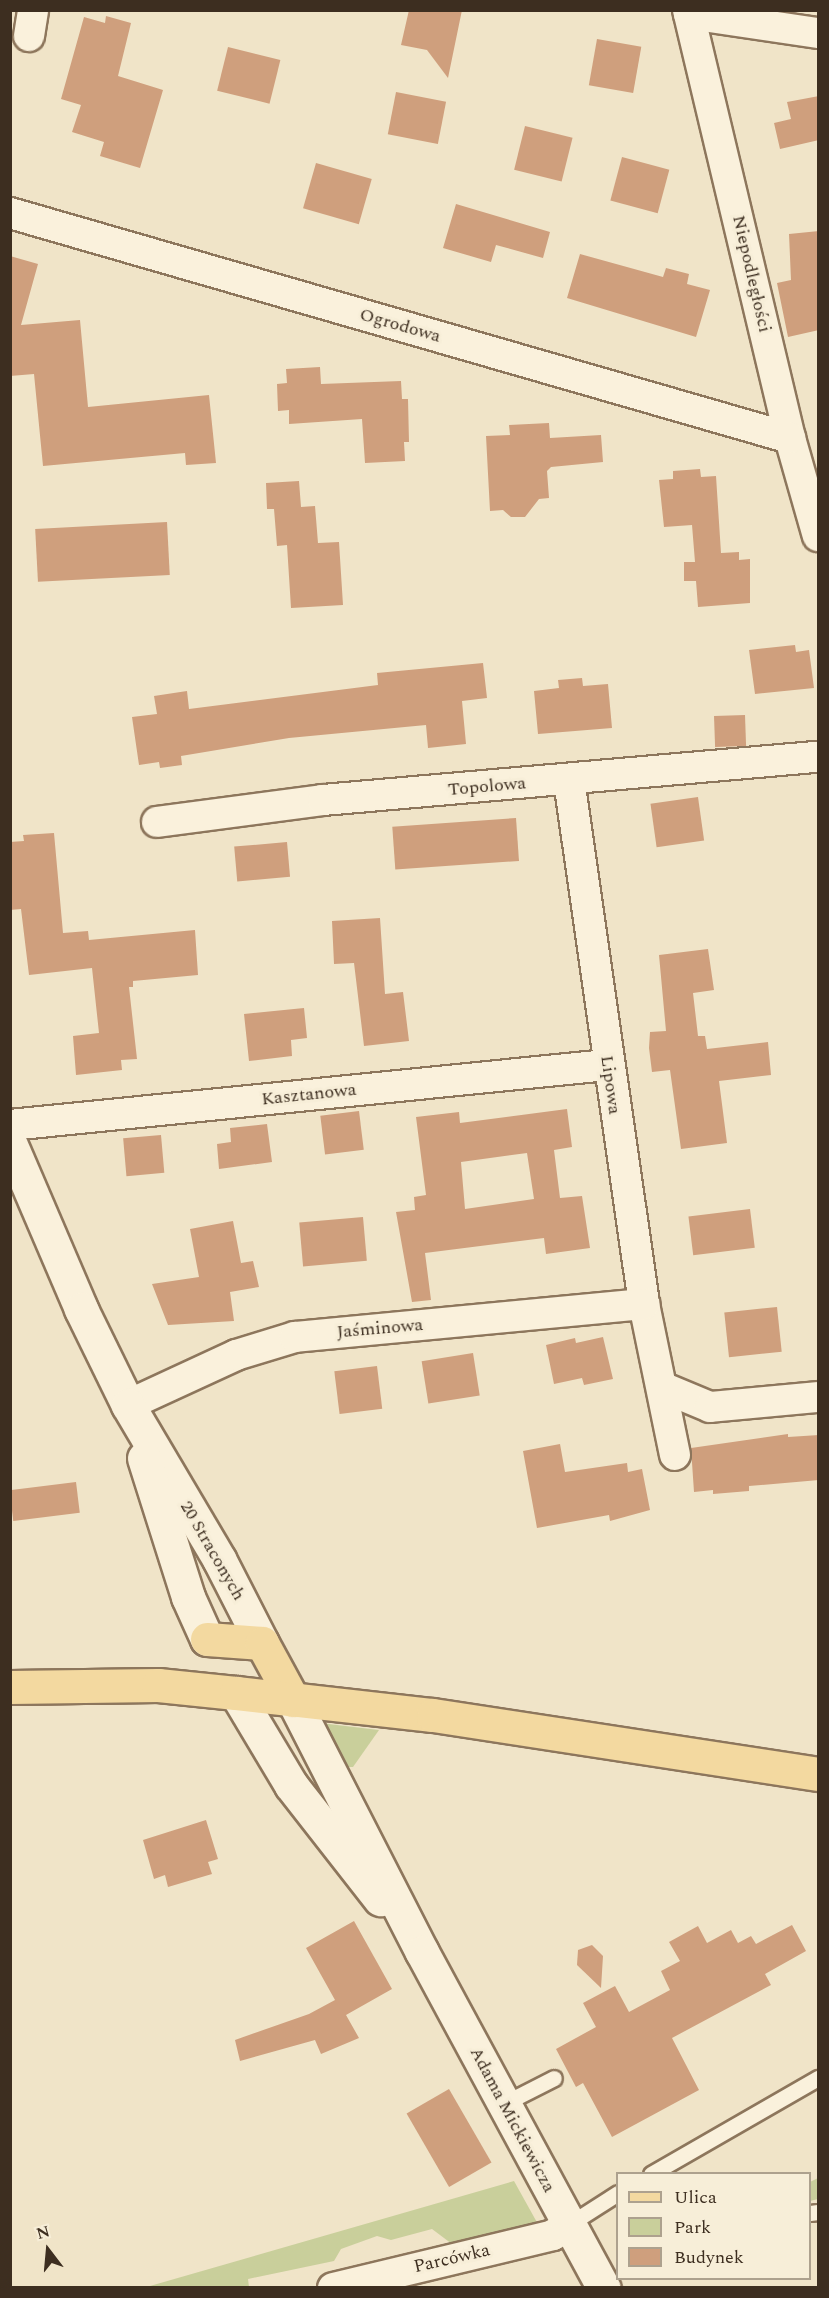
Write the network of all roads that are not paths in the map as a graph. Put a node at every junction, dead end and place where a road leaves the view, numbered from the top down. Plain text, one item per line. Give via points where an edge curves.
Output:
1 (689, 12) edge
2 (819, 33) edge
3 (10, 213) edge
4 (790, 438) junction
5 (819, 536) edge
6 (819, 757) edge
7 (569, 780) junction
8 (157, 822) dead end
9 (607, 1065) junction
10 (10, 1125) edge
11 (10, 1143) edge
12 (644, 1304) junction
13 (662, 1388) junction
14 (819, 1397) edge
15 (128, 1405) junction
16 (675, 1455) dead end
17 (207, 1639) junction
18 (262, 1643) junction
19 (10, 1687) edge
20 (236, 1693) junction
21 (293, 1700) junction
22 (819, 1774) edge
23 (422, 1952) junction
24 (554, 2078) dead end
25 (819, 2078) edge
26 (503, 2104) junction
27 (654, 2172) edge
28 (616, 2194) edge
29 (567, 2224) junction
30 (333, 2288) edge
31 (604, 2288) edge

1 - 2 street
1 - 4 street, Niepodległości
3 - 4 street, Ogrodowa
4 - 5 street, Niepodległości
6 - 7 street, Topolowa
7 - 8 street, Topolowa via 323,800
7 - 9 street, Lipowa
9 - 10 street, Kasztanowa
9 - 12 street, Lipowa
11 - 15 street, 20 Straconych via 81,1309
12 - 13 street, Lipowa
12 - 15 street, Jaśminowa via 295,1337 236,1355
13 - 14 street via 710,1407
13 - 16 street, Lipowa
15 - 17 street, 20 Straconych via 174,1555
15 - 18 street, 20 Straconych via 219,1559
17 - 18 main road
17 - 20 main road, 20 Straconych
18 - 21 main road, 20 Straconych
19 - 20 main road via 158,1685
20 - 21 main road
20 - 23 street, Adama Mickiewicza via 291,1785
21 - 22 main road via 433,1715
21 - 23 street, Adama Mickiewicza
23 - 26 street, Adama Mickiewicza
24 - 26 lane
25 - 27 lane
26 - 29 street, Adama Mickiewicza
28 - 29 lane
29 - 30 street, Parcówka via 553,2235
29 - 31 street, Adama Mickiewicza

